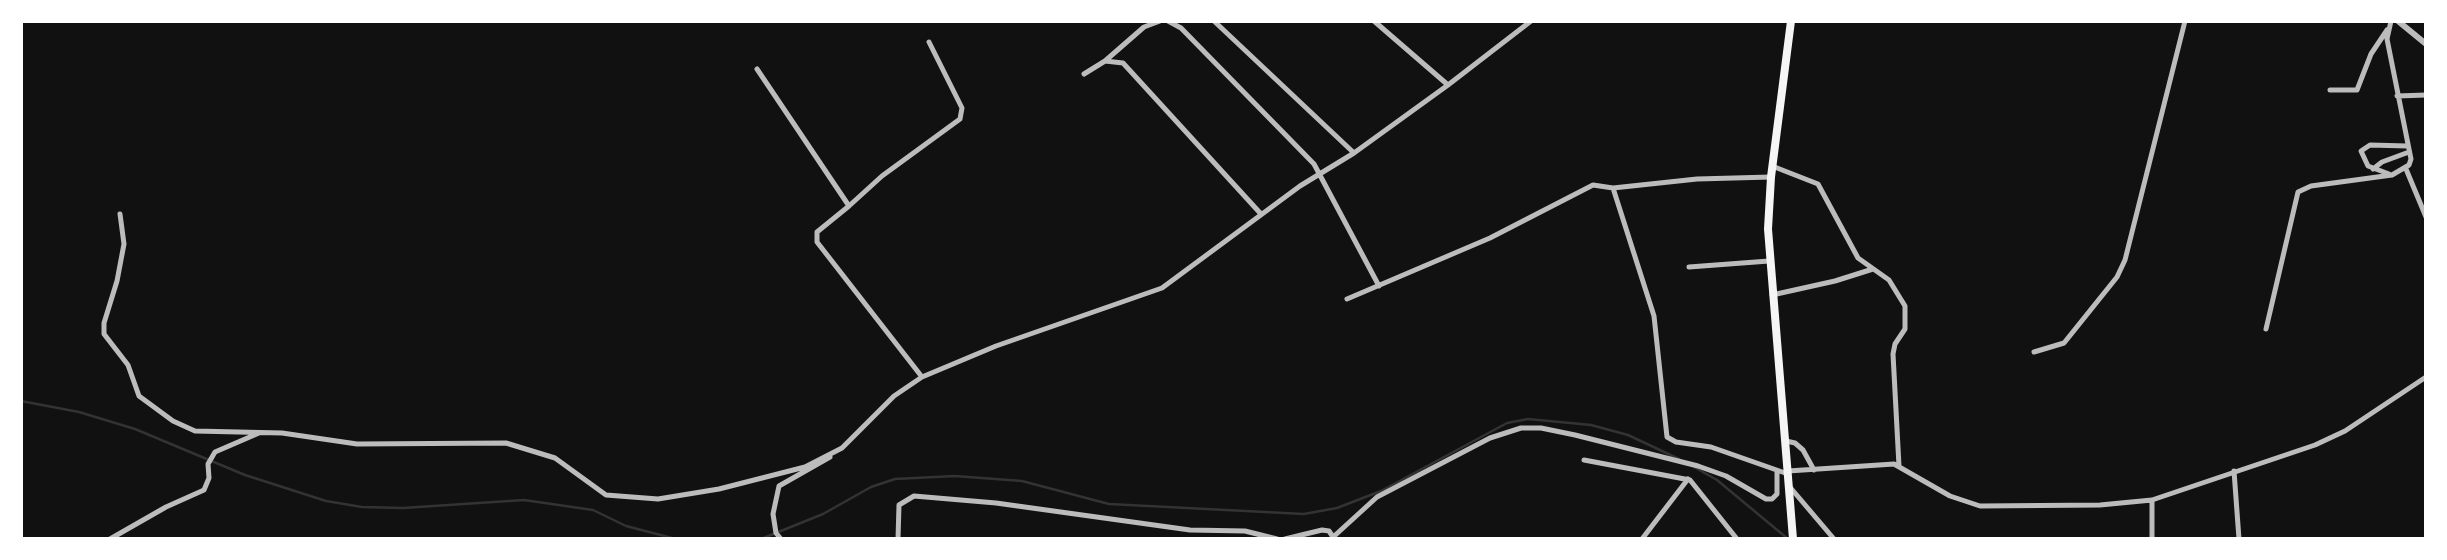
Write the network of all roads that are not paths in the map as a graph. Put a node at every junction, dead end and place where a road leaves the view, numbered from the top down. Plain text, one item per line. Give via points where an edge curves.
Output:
1 (1160, 21) edge
2 (1168, 21) edge
3 (1214, 21) edge
4 (1374, 21) edge
5 (1531, 21) edge
6 (1791, 21) edge
7 (2185, 21) edge
8 (2391, 21) edge
9 (2398, 21) edge
10 (2387, 30) junction
11 (929, 42) dead end
12 (2426, 44) edge
13 (1105, 61) junction
14 (757, 69) dead end
15 (1084, 74) dead end
16 (1448, 85) junction
17 (2330, 90) dead end
18 (2426, 95) edge
19 (2397, 96) junction
20 (2408, 149) junction
21 (1354, 153) junction
22 (1772, 166) junction
23 (2373, 169) junction
24 (2406, 169) junction
25 (1320, 173) junction
26 (2392, 175) junction
27 (1771, 177) junction
28 (1613, 188) junction
29 (849, 206) junction
30 (120, 214) dead end
31 (1261, 214) junction
32 (2426, 217) edge
33 (1769, 261) junction
34 (1689, 267) dead end
35 (1872, 269) junction
36 (1379, 286) junction
37 (1772, 295) junction
38 (1347, 299) dead end
39 (2266, 329) dead end
40 (2035, 352) dead end
41 (922, 377) junction
42 (2426, 377) edge
43 (262, 432) junction
44 (1786, 441) junction
45 (832, 454) junction
46 (1584, 460) dead end
47 (1899, 466) junction
48 (1814, 470) junction
49 (2234, 471) junction
50 (1777, 472) junction
51 (1788, 472) junction
52 (1688, 480) junction
53 (1789, 486) junction
54 (2152, 500) junction
55 (1332, 538) edge
56 (110, 539) edge
57 (781, 539) edge
58 (898, 539) edge
59 (1277, 539) edge
60 (1285, 539) edge
61 (1642, 539) edge
62 (1737, 539) edge
63 (1793, 539) edge
64 (1835, 539) edge
65 (2152, 539) edge
66 (2239, 539) edge

1 - 13 street via 1144,27
2 - 25 street via 1181,28
3 - 21 street
4 - 16 street
5 - 16 street
6 - 22 main road
7 - 40 street via 2126,260 2064,343
8 - 10 street
9 - 12 street
10 - 17 street via 2371,54 2357,90
10 - 19 street
11 - 29 street via 962,108 960,119
13 - 15 street
13 - 31 street via 1123,63
14 - 29 street
16 - 21 street
18 - 19 street
19 - 20 street
20 - 23 street
20 - 23 street via 2365,147 2361,156
20 - 24 street via 2411,159
21 - 25 street
22 - 27 main road
22 - 35 street via 1818,184 1858,258
23 - 26 street
24 - 26 street
24 - 32 street
25 - 31 street
25 - 36 street
26 - 39 street via 2311,186 2298,192
27 - 28 street
27 - 33 main road
28 - 36 street via 1593,185
28 - 50 street via 1654,316 1667,437 1711,447
29 - 41 street via 815,238
30 - 43 street via 124,244 104,334 128,365 139,396 195,431
31 - 41 street via 1162,288
33 - 34 street
33 - 37 main road
35 - 37 street
35 - 47 street via 1895,288 1907,318 1894,354
36 - 38 street
37 - 44 main road
41 - 45 street via 894,396
42 - 49 street via 2345,431
43 - 45 street via 378,446 506,443 555,458 595,490 632,500 774,477
43 - 56 street via 215,452 204,491
44 - 48 street via 1803,450
44 - 51 main road
45 - 57 street via 779,486 773,514
46 - 52 street
47 - 48 street
47 - 54 street via 1972,505 2100,505
48 - 51 street
49 - 54 street
49 - 66 street
50 - 51 street
50 - 55 street via 1777,494 1766,499 1698,466 1552,430 1521,428 1490,438 1377,496
51 - 53 main road
52 - 61 street
52 - 62 street
53 - 63 main road
53 - 64 street
54 - 65 street
55 - 60 street via 1329,531 1322,530
58 - 59 street via 899,505 914,496 1190,530 1245,531

